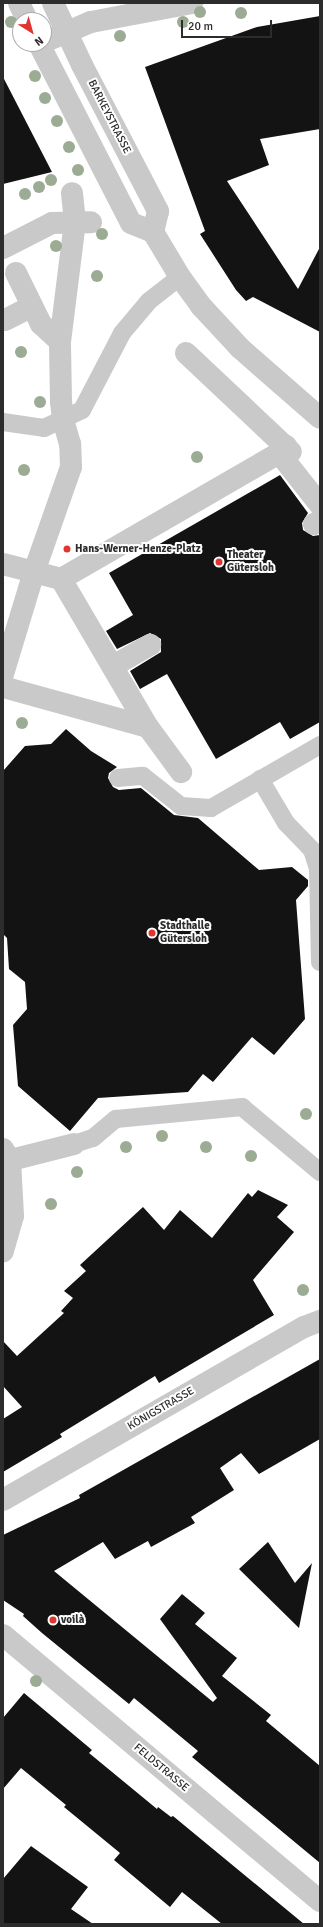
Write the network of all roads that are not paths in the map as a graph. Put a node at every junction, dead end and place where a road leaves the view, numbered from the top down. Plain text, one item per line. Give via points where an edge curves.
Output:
1 (53, 3) edge
2 (192, 3) edge
3 (66, 32) junction
4 (52, 38) edge
5 (43, 52) edge
6 (72, 193) dead end
7 (83, 222) junction
8 (153, 232) junction
9 (8, 259) edge
10 (180, 277) junction
11 (32, 306) junction
12 (5, 320) dead end
13 (60, 342) junction
14 (186, 353) dead end
15 (3, 408) edge
16 (320, 418) edge
17 (62, 420) junction
18 (7, 423) edge
19 (285, 450) junction
20 (318, 517) edge
21 (3, 564) edge
22 (34, 572) junction
23 (61, 578) junction
24 (150, 645) dead end
25 (113, 666) junction
26 (3, 674) edge
27 (3, 687) edge
28 (148, 727) junction
29 (320, 745) edge
30 (181, 772) dead end
31 (118, 778) dead end
32 (260, 779) junction
33 (320, 962) edge
34 (74, 1144) joint
35 (5, 1157) edge
36 (320, 1172) edge
37 (3, 1252) edge
38 (320, 1321) edge
39 (3, 1500) edge
40 (3, 1634) edge
41 (320, 1901) edge

1 - 3 street, BARKEYSTRASSE
2 - 3 street via 91,22
3 - 4 street
3 - 8 street, BARKEYSTRASSE via 158,212
5 - 8 street via 131,223
6 - 7 street
7 - 9 street via 52,223
7 - 13 street
8 - 10 street
9 - 11 street
10 - 16 street via 201,306 240,348
10 - 17 lane via 149,301 122,334 82,410
11 - 12 street
11 - 13 street via 41,324
13 - 17 street
14 - 19 street
15 - 18 lane
17 - 18 lane via 44,428
17 - 22 street via 70,444 71,467
19 - 20 street
19 - 23 street
21 - 22 street
22 - 23 street
22 - 26 street
23 - 25 street
24 - 25 street
25 - 28 street
27 - 28 street
28 - 30 street
29 - 32 lane
31 - 32 lane via 143,776 181,806 211,808
32 - 33 lane via 286,823 312,850 318,868
34 - 35 street
34 - 36 lane via 93,1138 116,1119 242,1107
35 - 37 street via 13,1216
38 - 39 street, KÖNIGSTRASSE via 304,1327
40 - 41 street, FELDSTRASSE

